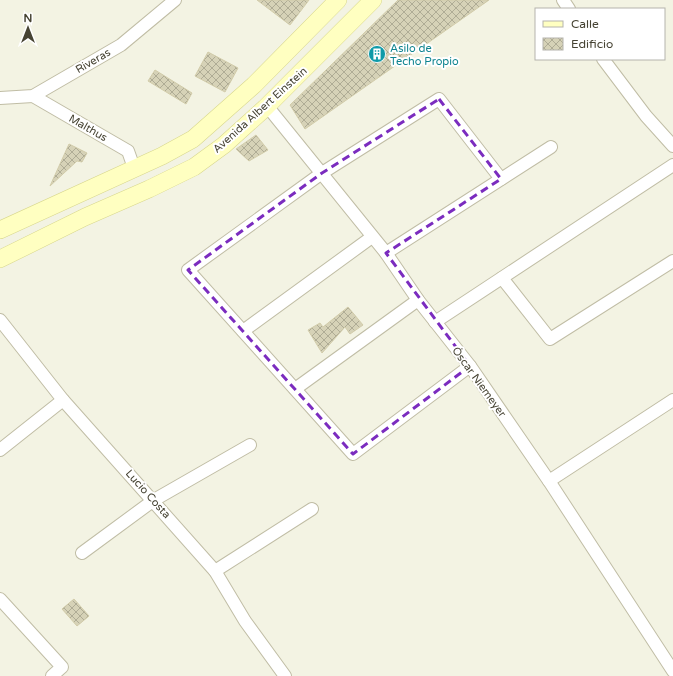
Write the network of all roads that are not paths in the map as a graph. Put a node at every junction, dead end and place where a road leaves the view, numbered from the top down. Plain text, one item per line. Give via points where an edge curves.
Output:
1 (175, 0) edge
2 (338, 0) edge
3 (373, 0) edge
4 (604, 60) edge
5 (33, 96) junction
6 (0, 98) edge
7 (267, 106) junction
8 (673, 146) edge
9 (551, 147) dead end
10 (673, 165) edge
11 (134, 168) junction
12 (322, 173) junction
13 (501, 179) junction
14 (0, 230) edge
15 (372, 238) junction
16 (386, 253) junction
17 (0, 259) edge
18 (673, 261) edge
19 (502, 278) junction
20 (418, 300) junction
21 (0, 320) edge
22 (435, 322) junction
23 (243, 331) junction
24 (470, 366) junction
25 (295, 389) junction
26 (63, 400) junction
27 (673, 400) edge
28 (250, 445) dead end
29 (0, 450) edge
30 (549, 481) junction
31 (154, 500) junction
32 (312, 509) dead end
33 (82, 553) dead end
34 (215, 571) junction
35 (0, 599) edge
36 (673, 671) edge
37 (52, 676) edge
38 (285, 676) edge

1 - 5 street, Riveras via 122,45
2 - 11 street, Avenida Albert Einstein via 254,85 193,140
3 - 7 street, Avenida Albert Einstein
4 - 8 street via 646,116
5 - 6 street, Riveras
5 - 11 street, Malthus via 128,151
7 - 12 street, Óscar Niemeyer
7 - 17 street, Avenida Albert Einstein via 224,145 194,167
9 - 13 street
10 - 19 street
11 - 14 street, Avenida Albert Einstein
12 - 13 street via 439,99
12 - 15 street, Óscar Niemeyer
12 - 23 street via 188,270
13 - 16 street
15 - 16 street, Óscar Niemeyer
15 - 23 street
16 - 20 street, Óscar Niemeyer
18 - 19 street via 550,339
19 - 22 street
20 - 22 street, Óscar Niemeyer
20 - 25 street
21 - 26 street, Lucio Costa
22 - 24 street, Óscar Niemeyer
23 - 25 street
24 - 25 street via 353,454
24 - 30 street, Óscar Niemeyer
26 - 29 street
26 - 31 street, Lucio Costa
27 - 30 street
28 - 31 street
30 - 36 street, Óscar Niemeyer
31 - 33 street
31 - 34 street, Lucio Costa
32 - 34 street
34 - 38 street, Lucio Costa via 245,620
35 - 37 street via 62,667

